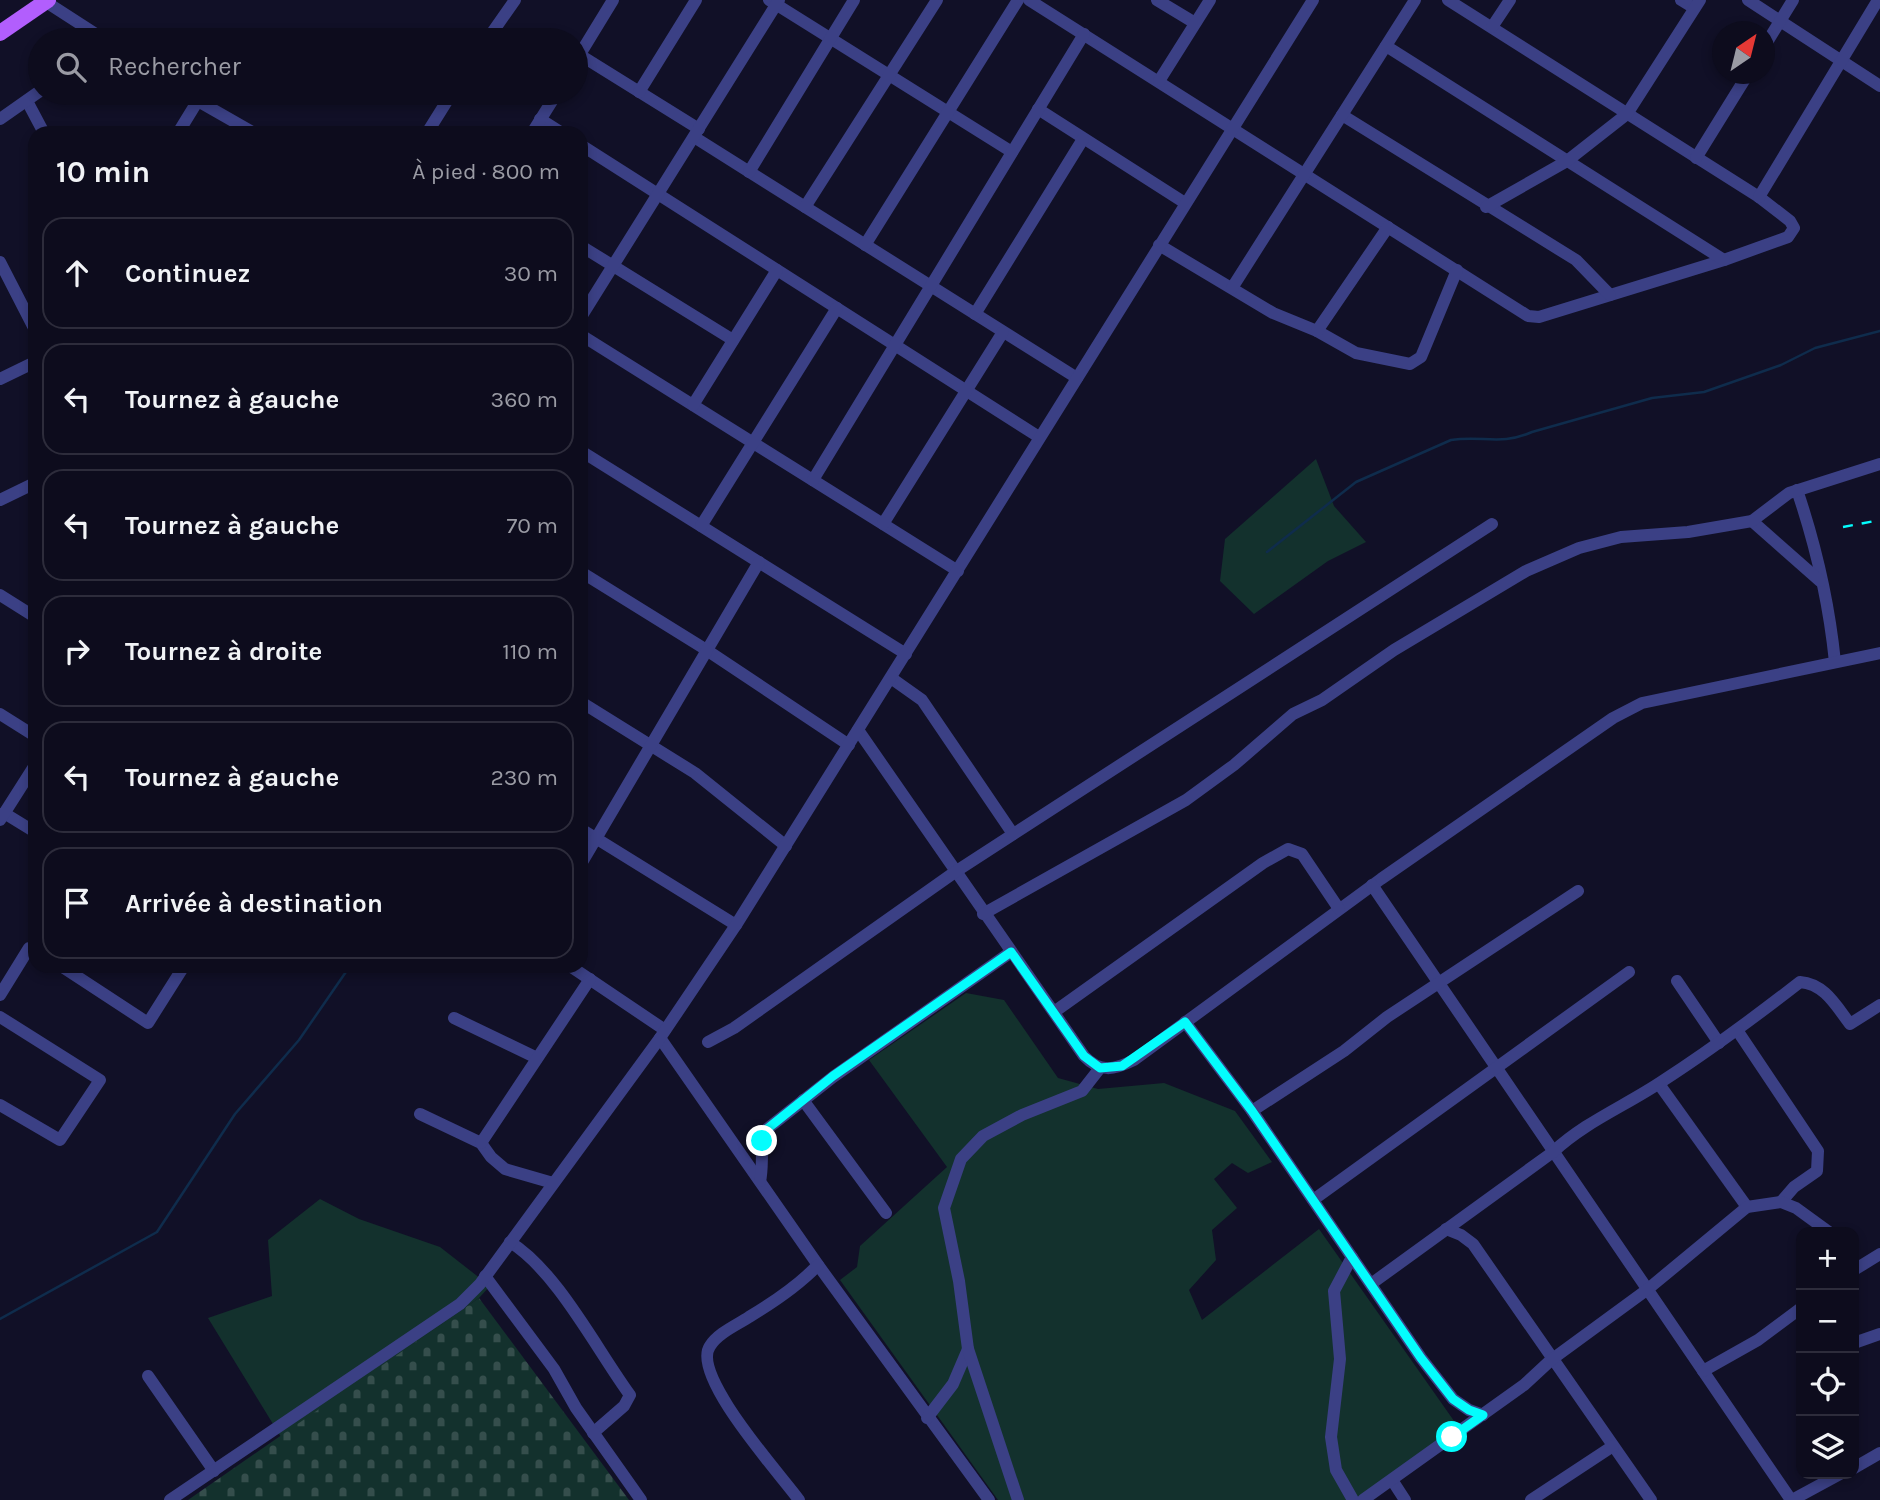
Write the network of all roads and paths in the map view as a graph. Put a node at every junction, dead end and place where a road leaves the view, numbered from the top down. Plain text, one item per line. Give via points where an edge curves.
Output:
1 (515, 0) edge
2 (614, 0) edge
3 (696, 0) edge
4 (854, 0) edge
5 (937, 0) edge
6 (1018, 0) edge
7 (1029, 0) edge
8 (1157, 0) edge
9 (1210, 0) edge
10 (1313, 0) edge
11 (1415, 0) edge
12 (1448, 0) edge
13 (1510, 0) edge
14 (1681, 0) edge
15 (1748, 0) edge
16 (1793, 0) edge
17 (1878, 0) edge
18 (45, 1) edge
19 (775, 2) edge
20 (1697, 4) edge
21 (1780, 21) junction
22 (1195, 23) junction
23 (1492, 27) junction
24 (87, 28) edge
25 (495, 28) edge
26 (1775, 30) edge
27 (0, 33) edge
28 (1084, 34) junction
29 (831, 38) junction
30 (588, 42) edge
31 (1386, 46) junction
32 (1840, 58) junction
33 (588, 64) edge
34 (890, 75) junction
35 (1159, 81) junction
36 (1742, 84) edge
37 (1880, 86) edge
38 (639, 92) junction
39 (27, 101) edge
40 (29, 105) edge
41 (195, 105) edge
42 (203, 105) edge
43 (444, 105) edge
44 (549, 105) edge
45 (1038, 110) junction
46 (948, 111) junction
47 (1627, 114) junction
48 (1342, 116) junction
49 (0, 119) edge
50 (540, 120) junction
51 (40, 126) edge
52 (182, 126) edge
53 (241, 126) edge
54 (431, 126) edge
55 (536, 126) edge
56 (550, 126) edge
57 (1233, 128) junction
58 (696, 133) junction
59 (1083, 139) junction
60 (588, 149) edge
61 (1012, 152) junction
62 (1696, 158) junction
63 (1567, 161) junction
64 (749, 172) junction
65 (1305, 174) junction
66 (658, 194) junction
67 (1759, 197) junction
68 (1185, 203) junction
69 (805, 207) junction
70 (1486, 207) junction
71 (1388, 227) junction
72 (865, 244) junction
73 (1159, 245) junction
74 (588, 250) edge
75 (1724, 260) junction
76 (0, 262) edge
77 (613, 266) junction
78 (777, 270) junction
79 (1457, 270) junction
80 (931, 286) junction
81 (1232, 288) junction
82 (1609, 295) junction
83 (588, 306) edge
84 (837, 308) junction
85 (975, 314) junction
86 (28, 316) edge
87 (1003, 331) junction
88 (1317, 331) junction
89 (588, 339) edge
90 (733, 340) junction
91 (895, 345) junction
92 (28, 365) edge
93 (1077, 378) junction
94 (0, 379) edge
95 (966, 390) junction
96 (693, 405) junction
97 (1039, 437) junction
98 (753, 443) junction
99 (588, 455) edge
100 (1880, 464) edge
101 (813, 480) junction
102 (28, 487) edge
103 (1797, 490) junction
104 (0, 500) edge
105 (1752, 521) junction
106 (883, 524) junction
107 (1492, 524) dead end
108 (701, 526) junction
109 (759, 562) junction
110 (958, 571) junction
111 (588, 576) edge
112 (1820, 581) junction
113 (0, 595) edge
114 (28, 613) edge
115 (705, 649) junction
116 (1880, 653) edge
117 (906, 654) junction
118 (1835, 662) junction
119 (891, 678) junction
120 (588, 706) edge
121 (0, 714) edge
122 (858, 730) junction
123 (28, 732) edge
124 (849, 745) junction
125 (653, 746) junction
126 (28, 777) edge
127 (2, 816) edge
128 (28, 829) edge
129 (588, 833) edge
130 (1013, 834) junction
131 (596, 838) junction
132 (786, 846) junction
133 (588, 852) edge
134 (955, 872) junction
135 (1372, 885) junction
136 (1578, 891) dead end
137 (1339, 909) junction
138 (984, 914) junction
139 (736, 926) junction
140 (28, 950) edge
141 (1011, 952) junction
142 (1629, 972) dead end
143 (72, 973) edge
144 (180, 973) edge
145 (581, 973) edge
146 (590, 979) junction
147 (1677, 981) dead end
148 (1440, 983) junction
149 (0, 995) edge
150 (1880, 1005) edge
151 (1054, 1012) junction
152 (0, 1017) edge
153 (454, 1018) dead end
154 (1185, 1022) junction
155 (1737, 1030) junction
156 (662, 1034) junction
157 (708, 1042) dead end
158 (1719, 1043) junction
159 (537, 1058) junction
160 (1100, 1068) junction
161 (1495, 1068) junction
162 (1659, 1084) junction
163 (803, 1100) junction
164 (0, 1105) edge
165 (1252, 1111) junction
166 (420, 1114) dead end
167 (481, 1143) junction
168 (1553, 1152) junction
169 (760, 1181) junction
170 (553, 1183) junction
171 (1313, 1200) junction
172 (1780, 1202) junction
173 (1747, 1208) junction
174 (886, 1213) dead end
175 (1822, 1227) edge
176 (1446, 1229) junction
177 (510, 1242) junction
178 (1880, 1254) edge
179 (1352, 1257) junction
180 (818, 1265) junction
181 (1859, 1267) edge
182 (485, 1276) junction
183 (1371, 1284) junction
184 (1648, 1289) junction
185 (1796, 1314) edge
186 (1880, 1334) edge
187 (1859, 1341) edge
188 (968, 1349) junction
189 (1551, 1360) junction
190 (1703, 1371) junction
191 (148, 1376) dead end
192 (1483, 1415) junction
193 (927, 1418) junction
194 (593, 1433) junction
195 (1614, 1446) junction
196 (1880, 1453) edge
197 (1859, 1465) edge
198 (214, 1471) junction
199 (1832, 1479) edge
200 (1392, 1480) junction
201 (1798, 1499) edge
202 (170, 1500) edge
203 (641, 1500) edge
204 (799, 1500) edge
205 (989, 1500) edge
206 (1018, 1500) edge
207 (1353, 1500) edge
208 (1363, 1500) edge
209 (1405, 1500) edge
210 (1531, 1500) edge
211 (1651, 1500) edge

1 - 25 street
2 - 30 street
3 - 38 street
4 - 29 street
5 - 34 street
6 - 46 street
7 - 28 street
8 - 22 street
9 - 22 street
10 - 57 street
11 - 31 street
12 - 23 street
13 - 23 street
14 - 20 street
15 - 21 street
16 - 21 street
17 - 32 street
18 - 24 street
18 - 27 main road
19 - 29 street
19 - 58 street
20 - 47 street
21 - 26 street
21 - 32 street
22 - 35 street
23 - 47 street
28 - 35 street
28 - 45 street
29 - 34 street
29 - 64 street
31 - 48 street
31 - 63 street
32 - 37 street
32 - 67 street
33 - 38 street
34 - 46 street
34 - 69 street
35 - 57 street
36 - 62 street
38 - 58 street
39 - 49 street
40 - 51 street
41 - 52 street
42 - 53 street
43 - 54 street
44 - 50 street
45 - 59 street
45 - 61 street
46 - 61 street
46 - 72 street
47 - 62 street
47 - 63 street
48 - 65 street
48 - 70 street
50 - 55 street
50 - 56 street
57 - 65 street
57 - 68 street
58 - 64 street
58 - 66 street
59 - 68 street
59 - 85 street
60 - 66 street
61 - 80 street
62 - 67 street
63 - 70 street
63 - 75 street
64 - 69 street
65 - 71 street
65 - 81 street
66 - 77 street
66 - 78 street
67 - 75 street via 1794,229 1788,237
68 - 73 street
69 - 72 street
70 - 82 street via 1576,260
71 - 79 street
71 - 88 street
72 - 80 street
73 - 81 street
73 - 93 street
74 - 77 street
75 - 82 street
76 - 86 street
77 - 83 street
77 - 90 street
78 - 84 street
78 - 90 street
79 - 82 street via 1534,318
79 - 88 street via 1416,361 1410,364 1356,354
80 - 85 street
80 - 91 street
81 - 88 street via 1273,313
84 - 91 street
84 - 98 street
85 - 87 street
87 - 93 street
87 - 95 street
89 - 96 street
90 - 96 street
91 - 95 street
91 - 101 street
92 - 94 street
93 - 97 street
95 - 97 street
95 - 106 street
96 - 98 street
97 - 110 street
98 - 101 street
98 - 108 street
99 - 108 street
100 - 103 street
101 - 106 street
102 - 104 street
103 - 105 street
103 - 112 street
105 - 112 street
105 - 138 street via 1621,537 1579,548 1526,571 1293,714 1186,800
106 - 110 street
107 - 130 street
108 - 109 street
109 - 115 street
109 - 117 street
110 - 117 street
111 - 115 street
112 - 118 street via 1829,603
113 - 114 street
115 - 124 street
115 - 125 street
116 - 118 street
117 - 119 street
118 - 135 street via 1642,703 1613,718
119 - 122 street
119 - 130 street via 922,700
120 - 125 street
121 - 123 street
122 - 124 street
122 - 134 street
124 - 132 street
125 - 131 street
125 - 132 street via 695,773
126 - 127 street
127 - 128 street
129 - 131 street
130 - 134 street
131 - 133 street
131 - 139 street
132 - 139 street
134 - 138 street
134 - 157 street
135 - 137 street
135 - 148 street
136 - 148 street
137 - 151 street via 1302,854 1288,849
137 - 154 street
138 - 141 street
139 - 156 street
140 - 149 street
141 - 151 street
141 - 163 street
142 - 161 street
143 - 144 street via 148,1023
145 - 146 street
146 - 156 street
146 - 159 street
147 - 158 street
148 - 161 street
148 - 165 street
150 - 155 street via 1850,1024 1823,990 1814,983 1800,982
151 - 160 street via 1084,1056
152 - 164 street via 100,1079 60,1140
153 - 159 street
154 - 160 street via 1122,1066
154 - 165 street
155 - 158 street
155 - 172 street via 1818,1151 1817,1171
156 - 169 street
156 - 170 street
158 - 162 street
159 - 167 street
160 - 188 street via 1082,1091 984,1136 961,1159 944,1208 960,1281
161 - 168 street
161 - 171 street
162 - 168 street via 1573,1134
162 - 173 street
163 - 169 street via 764,1133
163 - 174 street
165 - 171 street
166 - 167 street
167 - 170 street via 505,1169
168 - 176 street
168 - 184 street
169 - 180 street
170 - 177 street
171 - 179 street
172 - 173 street
172 - 175 street
173 - 184 street
176 - 183 street
176 - 189 street via 1472,1244
177 - 182 street
177 - 194 street via 525,1252 572,1310 630,1395
178 - 181 street
179 - 183 street
179 - 207 street via 1334,1291 1340,1352 1331,1453
180 - 193 street
180 - 204 street via 777,1300 719,1337 706,1356 744,1433 765,1453
182 - 194 street via 554,1369
182 - 198 street via 460,1304
183 - 192 street via 1453,1399
184 - 189 street
184 - 190 street
185 - 190 street
186 - 187 street
188 - 193 street via 953,1384
188 - 206 street
189 - 192 street
189 - 195 street
190 - 201 street
191 - 198 street
192 - 200 street
193 - 205 street
194 - 203 street
195 - 210 street
195 - 211 street
196 - 197 street
198 - 202 street
199 - 201 street
200 - 208 street
200 - 209 street

